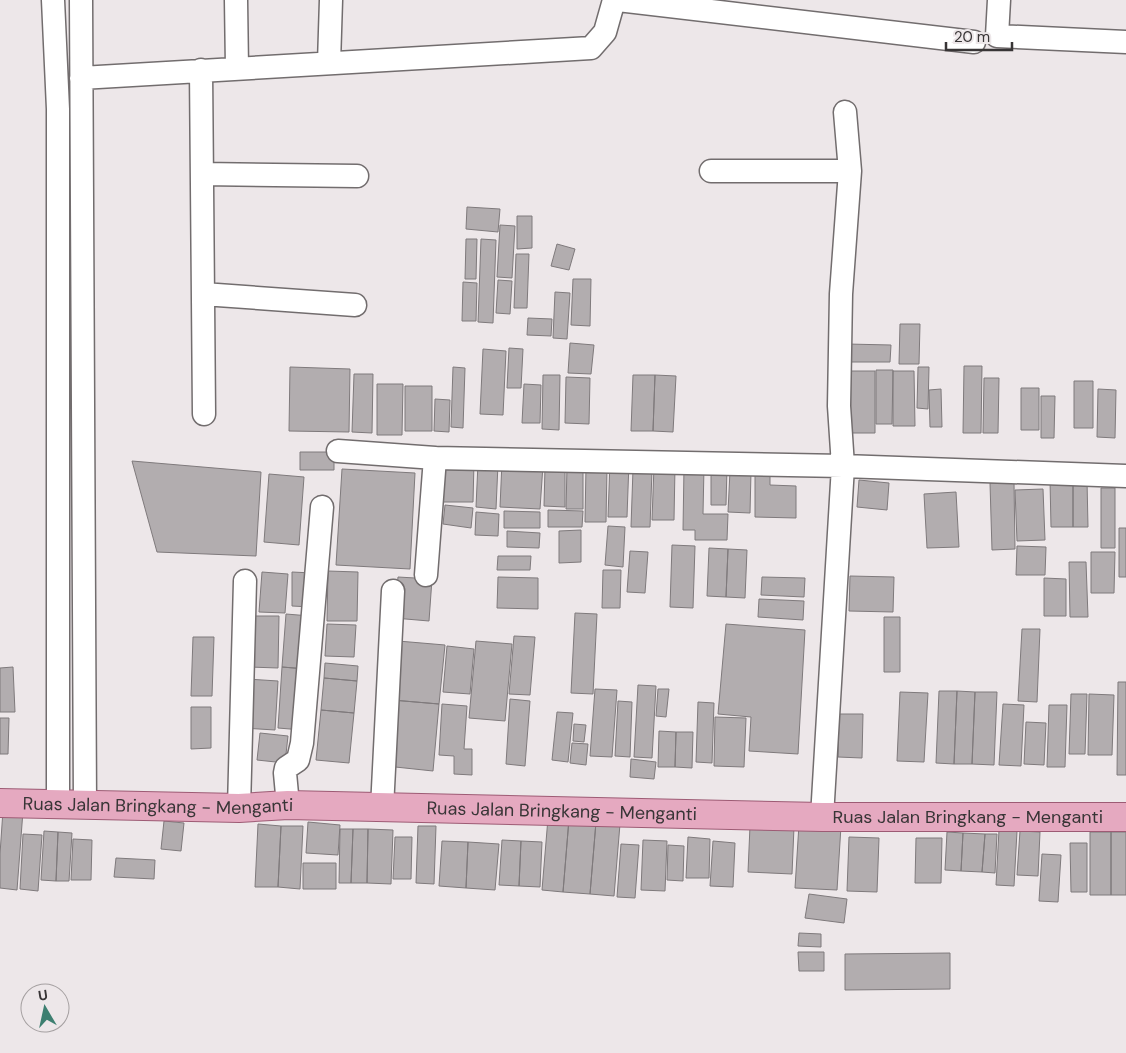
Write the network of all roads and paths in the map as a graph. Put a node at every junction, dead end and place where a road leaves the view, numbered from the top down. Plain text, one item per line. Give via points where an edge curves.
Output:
1 (53, 0) edge
2 (81, 0) edge
3 (236, 0) edge
4 (331, 0) edge
5 (614, 0) edge
6 (618, 0) edge
7 (998, 0) edge
8 (974, 42) dead end
9 (1126, 42) edge
10 (329, 63) junction
11 (238, 68) junction
12 (201, 70) junction
13 (81, 78) junction
14 (845, 112) dead end
15 (711, 170) dead end
16 (850, 171) junction
17 (202, 174) junction
18 (357, 176) dead end
19 (203, 294) junction
20 (355, 305) dead end
21 (204, 414) dead end
22 (338, 451) dead end
23 (435, 458) junction
24 (843, 466) junction
25 (1126, 476) edge
26 (322, 507) dead end
27 (426, 575) dead end
28 (245, 581) dead end
29 (393, 591) dead end
30 (0, 803) edge
31 (58, 804) junction
32 (288, 805) junction
33 (85, 806) junction
34 (239, 808) junction
35 (382, 808) junction
36 (822, 817) junction
37 (1126, 818) edge

1 - 31 street via 58,109
2 - 13 street
3 - 11 street
4 - 10 street
5 - 10 street via 606,32 591,48
6 - 8 street
7 - 9 street via 997,36
10 - 11 street
11 - 12 street
12 - 13 street
12 - 17 street
13 - 33 street
14 - 16 street
15 - 16 street
16 - 24 street via 840,303 838,406
17 - 18 street
17 - 19 street
19 - 20 street
19 - 21 street
22 - 23 street
23 - 24 street
23 - 27 street
24 - 25 street
24 - 36 street
26 - 32 street via 302,743 298,760 286,768
28 - 34 street
29 - 35 street
30 - 31 main road, Ruas Jalan Bringkang - Menganti
31 - 33 main road, Ruas Jalan Bringkang - Menganti
32 - 34 main road, Ruas Jalan Bringkang - Menganti
32 - 35 main road, Ruas Jalan Bringkang - Menganti
33 - 34 main road, Ruas Jalan Bringkang - Menganti
35 - 36 main road, Ruas Jalan Bringkang - Menganti
36 - 37 main road, Ruas Jalan Bringkang - Menganti

